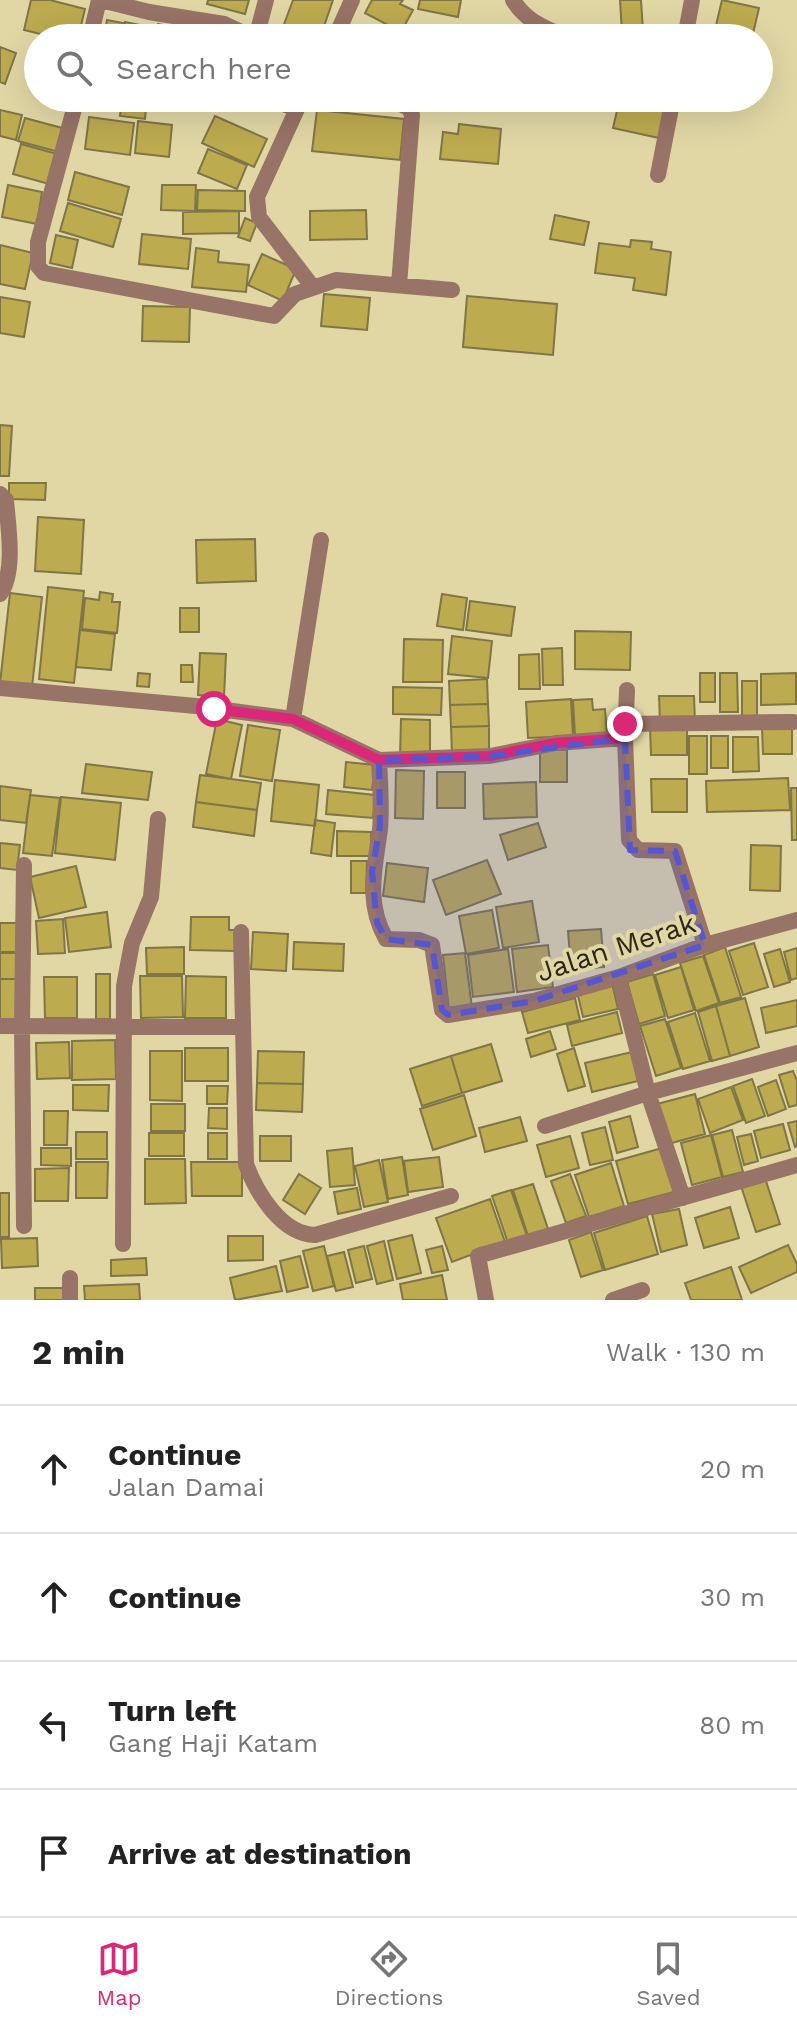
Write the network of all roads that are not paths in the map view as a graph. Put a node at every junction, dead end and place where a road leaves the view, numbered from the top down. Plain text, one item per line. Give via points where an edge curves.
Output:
1 (100, 0) edge
2 (266, 0) edge
3 (352, 0) edge
4 (513, 0) edge
5 (692, 0) edge
6 (94, 24) edge
7 (224, 24) edge
8 (259, 24) edge
9 (341, 24) edge
10 (537, 24) edge
11 (688, 24) edge
12 (73, 112) edge
13 (296, 112) edge
14 (411, 112) edge
15 (670, 112) edge
16 (658, 175) dead end
17 (399, 285) junction
18 (312, 286) junction
19 (452, 290) dead end
20 (0, 494) edge
21 (321, 540) dead end
22 (0, 594) edge
23 (0, 688) edge
24 (627, 690) dead end
25 (293, 719) junction
26 (793, 722) dead end
27 (625, 731) junction
28 (379, 760) junction
29 (158, 819) dead end
30 (24, 865) dead end
31 (797, 920) edge
32 (241, 932) dead end
33 (705, 945) junction
34 (619, 977) junction
35 (0, 1026) edge
36 (22, 1026) junction
37 (243, 1027) junction
38 (123, 1028) junction
39 (797, 1053) edge
40 (648, 1093) junction
41 (545, 1126) dead end
42 (797, 1165) edge
43 (451, 1196) dead end
44 (683, 1198) junction
45 (24, 1226) dead end
46 (123, 1244) dead end
47 (70, 1278) dead end
48 (642, 1290) dead end
49 (70, 1300) edge
50 (486, 1300) edge
51 (613, 1300) edge

1 - 6 street
1 - 7 street
2 - 8 street
3 - 9 street
4 - 10 street
5 - 11 street
12 - 18 street via 38,242 38,266 44,273 274,316 295,294
13 - 18 street via 257,197 259,217
14 - 17 street
15 - 16 street
17 - 18 street via 336,280
17 - 19 street
20 - 22 street via 6,500 9,546 7,585
21 - 25 street
23 - 25 street
24 - 27 street
25 - 28 street
26 - 27 street
27 - 28 street via 490,756
27 - 33 street via 629,840 638,850 675,851
28 - 34 street, Jalan Merak via 380,826 372,872 377,923 386,939 432,945 442,1010 448,1015 534,1001
29 - 38 street via 151,897 132,943
30 - 36 street
31 - 33 street, Jalan Merak
32 - 37 street
33 - 34 street, Jalan Merak
34 - 40 street
35 - 36 street
36 - 38 street
36 - 45 street
37 - 38 street
37 - 43 street via 246,1164 260,1193 285,1222 315,1235
38 - 46 street
39 - 40 street
40 - 41 street
40 - 44 street
42 - 44 street
44 - 50 street via 478,1256
47 - 49 street
48 - 51 street

